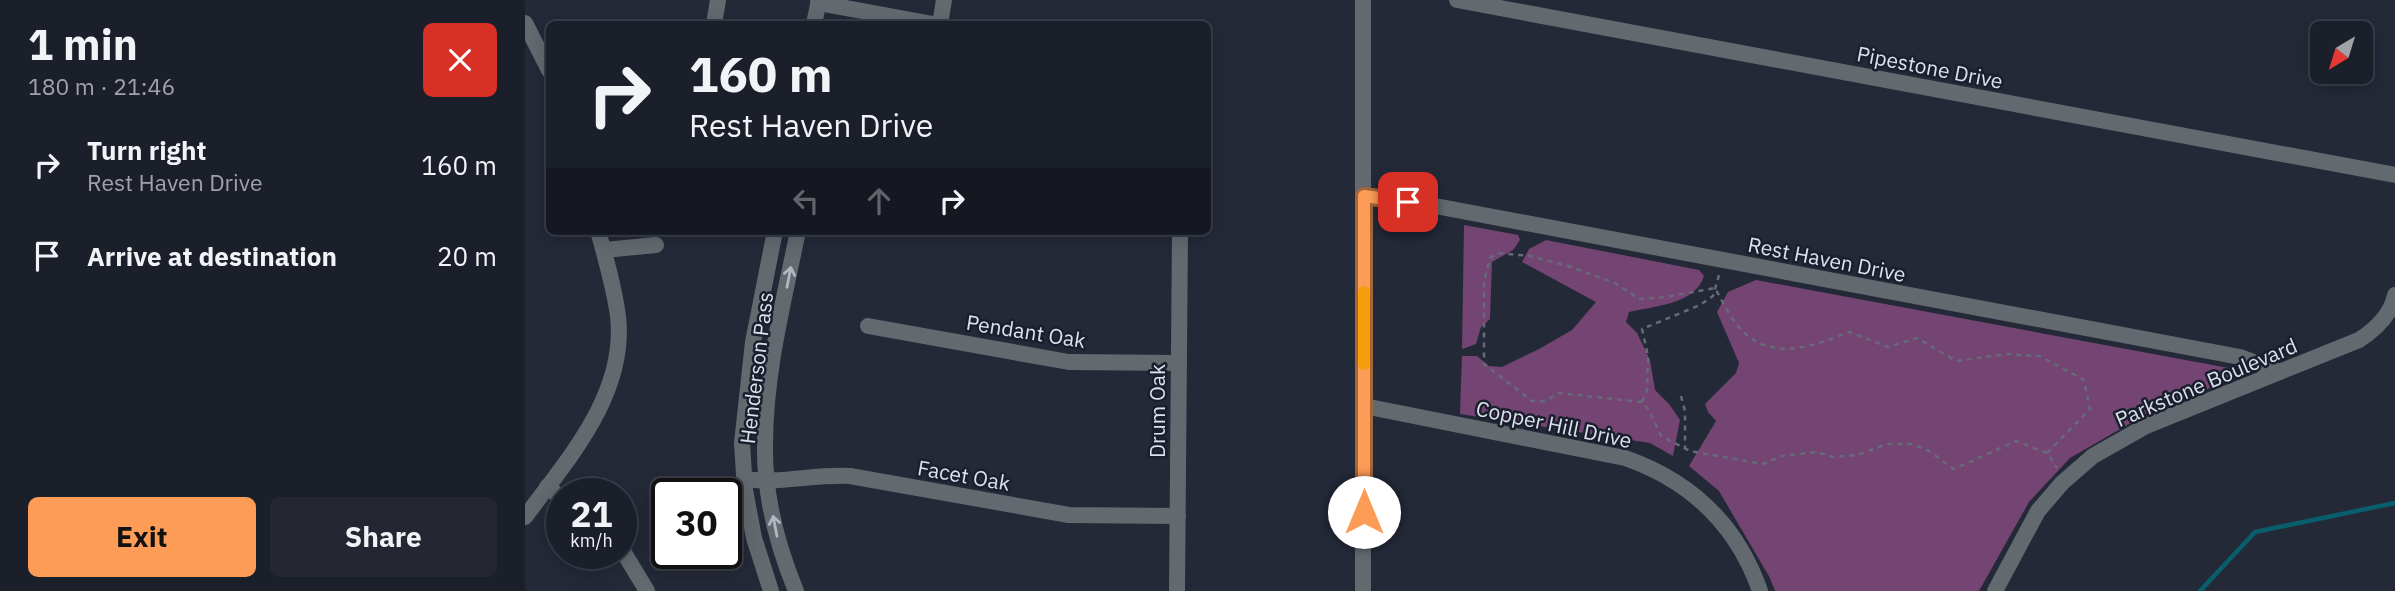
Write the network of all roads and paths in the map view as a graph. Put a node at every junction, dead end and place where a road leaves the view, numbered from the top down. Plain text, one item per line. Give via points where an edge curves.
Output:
1 (718, 0) edge
2 (944, 0) edge
3 (1363, 0) edge
4 (1457, 0) edge
5 (818, 1) edge
6 (841, 4) edge
7 (714, 21) edge
8 (815, 21) edge
9 (919, 21) edge
10 (940, 21) edge
11 (525, 23) edge
12 (546, 64) edge
13 (2395, 176) edge
14 (1364, 196) junction
15 (600, 235) edge
16 (774, 235) edge
17 (797, 235) edge
18 (1179, 235) edge
19 (656, 245) dead end
20 (604, 250) junction
21 (1722, 260) junction
22 (1715, 288) junction
23 (2395, 295) edge
24 (868, 326) dead end
25 (1179, 363) junction
26 (2280, 372) junction
27 (1681, 396) dead end
28 (1642, 402) junction
29 (1364, 407) junction
30 (1685, 449) junction
31 (2047, 453) junction
32 (553, 478) edge
33 (745, 479) junction
34 (2065, 480) junction
35 (767, 482) junction
36 (546, 488) edge
37 (1178, 516) junction
38 (525, 517) edge
39 (634, 569) edge
40 (647, 591) edge
41 (771, 591) edge
42 (796, 591) edge
43 (1177, 591) edge
44 (1363, 591) edge
45 (1761, 591) edge
46 (1995, 591) edge

1 - 7 street
2 - 10 street
3 - 14 street
4 - 13 street, Pipestone Drive
5 - 6 street
5 - 8 street
6 - 9 street
11 - 12 street
14 - 21 street, Rest Haven Drive
14 - 29 street
15 - 20 street
16 - 33 street, Henderson Pass via 746,397
35 -> 17 street, Henderson Pass via 768,398
18 - 25 street, Drum Oak
19 - 20 street
20 - 32 street via 618,318 616,358 596,415
21 - 22 path
21 - 26 street, Rest Haven Drive via 2240,357
22 - 28 path via 1713,296 1700,305 1642,329 1648,356
22 - 28 path via 1640,299 1615,283 1568,266 1530,256 1499,253 1490,258 1484,281 1484,364 1537,402 1558,393
22 - 31 path via 1745,334 1769,348 1809,347 1849,332 1888,347 1917,338 1956,361 2006,354 2040,356 2084,380 2090,409
23 - 26 street, Parkstone Boulevard via 2387,315 2372,332
24 - 25 street, Pendant Oak via 1069,362
25 - 37 street, Drum Oak
26 - 34 street, Parkstone Boulevard via 2146,426 2093,456
27 - 30 path
28 - 30 path via 1661,436
29 - 44 street
29 - 45 street, Copper Hill Drive via 1625,458 1663,474 1697,497 1726,526
30 - 31 path via 1763,464 1781,456 1817,452 1833,457 1857,455 1887,444 1912,444 1954,469 2016,441
31 - 34 path
33 - 35 street, Facet Oak
33 - 41 street, Henderson Pass via 754,538
34 - 46 street, Parkstone Boulevard via 2038,511
35 - 37 street, Facet Oak via 850,476 1069,515
42 -> 35 street, Henderson Pass via 776,533
36 - 38 street
37 - 43 street, Drum Oak
39 - 40 street

